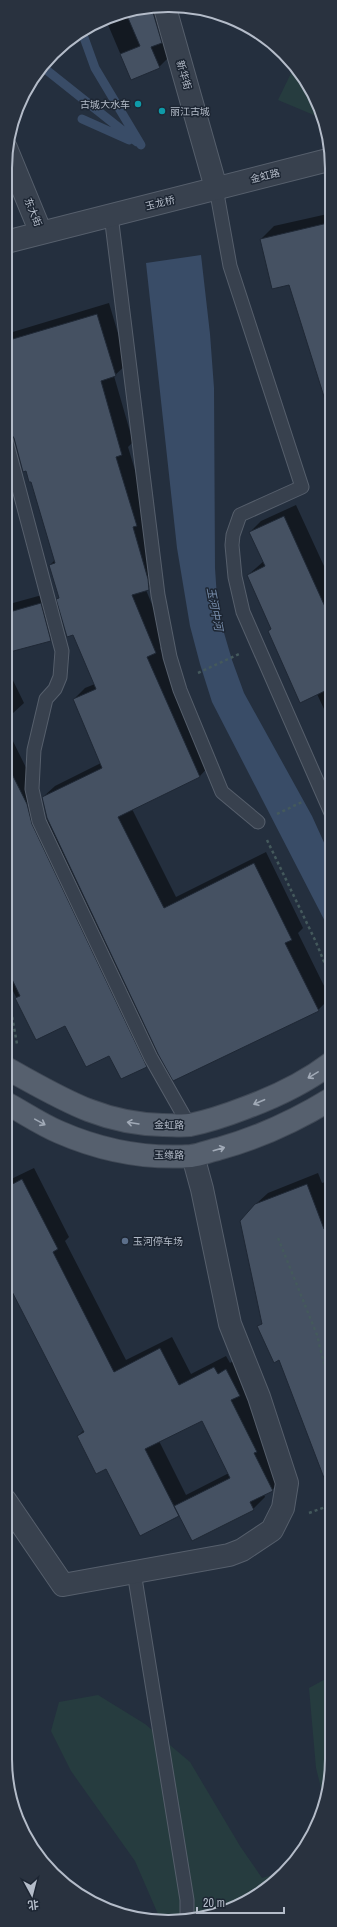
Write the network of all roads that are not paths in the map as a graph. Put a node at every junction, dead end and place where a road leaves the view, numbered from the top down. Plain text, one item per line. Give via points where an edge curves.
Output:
1 (166, 12) edge
2 (325, 161) edge
3 (12, 163) edge
4 (207, 191) junction
5 (116, 213) junction
6 (41, 233) junction
7 (12, 240) edge
8 (12, 463) edge
9 (325, 799) edge
10 (258, 822) road end
11 (325, 1067) edge
12 (14, 1073) edge
13 (325, 1103) edge
14 (12, 1106) edge
15 (189, 1125) junction
16 (193, 1156) junction
17 (12, 1510) edge
18 (134, 1572) junction
19 (187, 1914) edge

1 - 4 street, 新华街
2 - 4 street, 金虹路
3 - 6 street, 东大街
4 - 5 street, 玉龙桥
4 - 9 lane via 302,487 240,515 233,540 235,577 243,612
5 - 6 street
5 - 10 lane via 158,595 170,657 180,690 222,792
6 - 7 street
8 - 15 lane via 62,651 60,677 55,689 46,699 34,750 34,805 39,821 151,1058
11 -> 15 main road, 金虹路 via 260,1103
15 -> 12 main road, 金虹路 via 145,1124 96,1114 70,1104
16 -> 13 main road, 玉缘路 via 271,1130
14 -> 16 main road, 玉缘路 via 57,1131 87,1143 142,1155
16 - 18 street via 230,1324 259,1397 287,1483 283,1508 272,1530 242,1550 228,1555
17 - 18 street via 63,1585
18 - 19 lane via 187,1900

